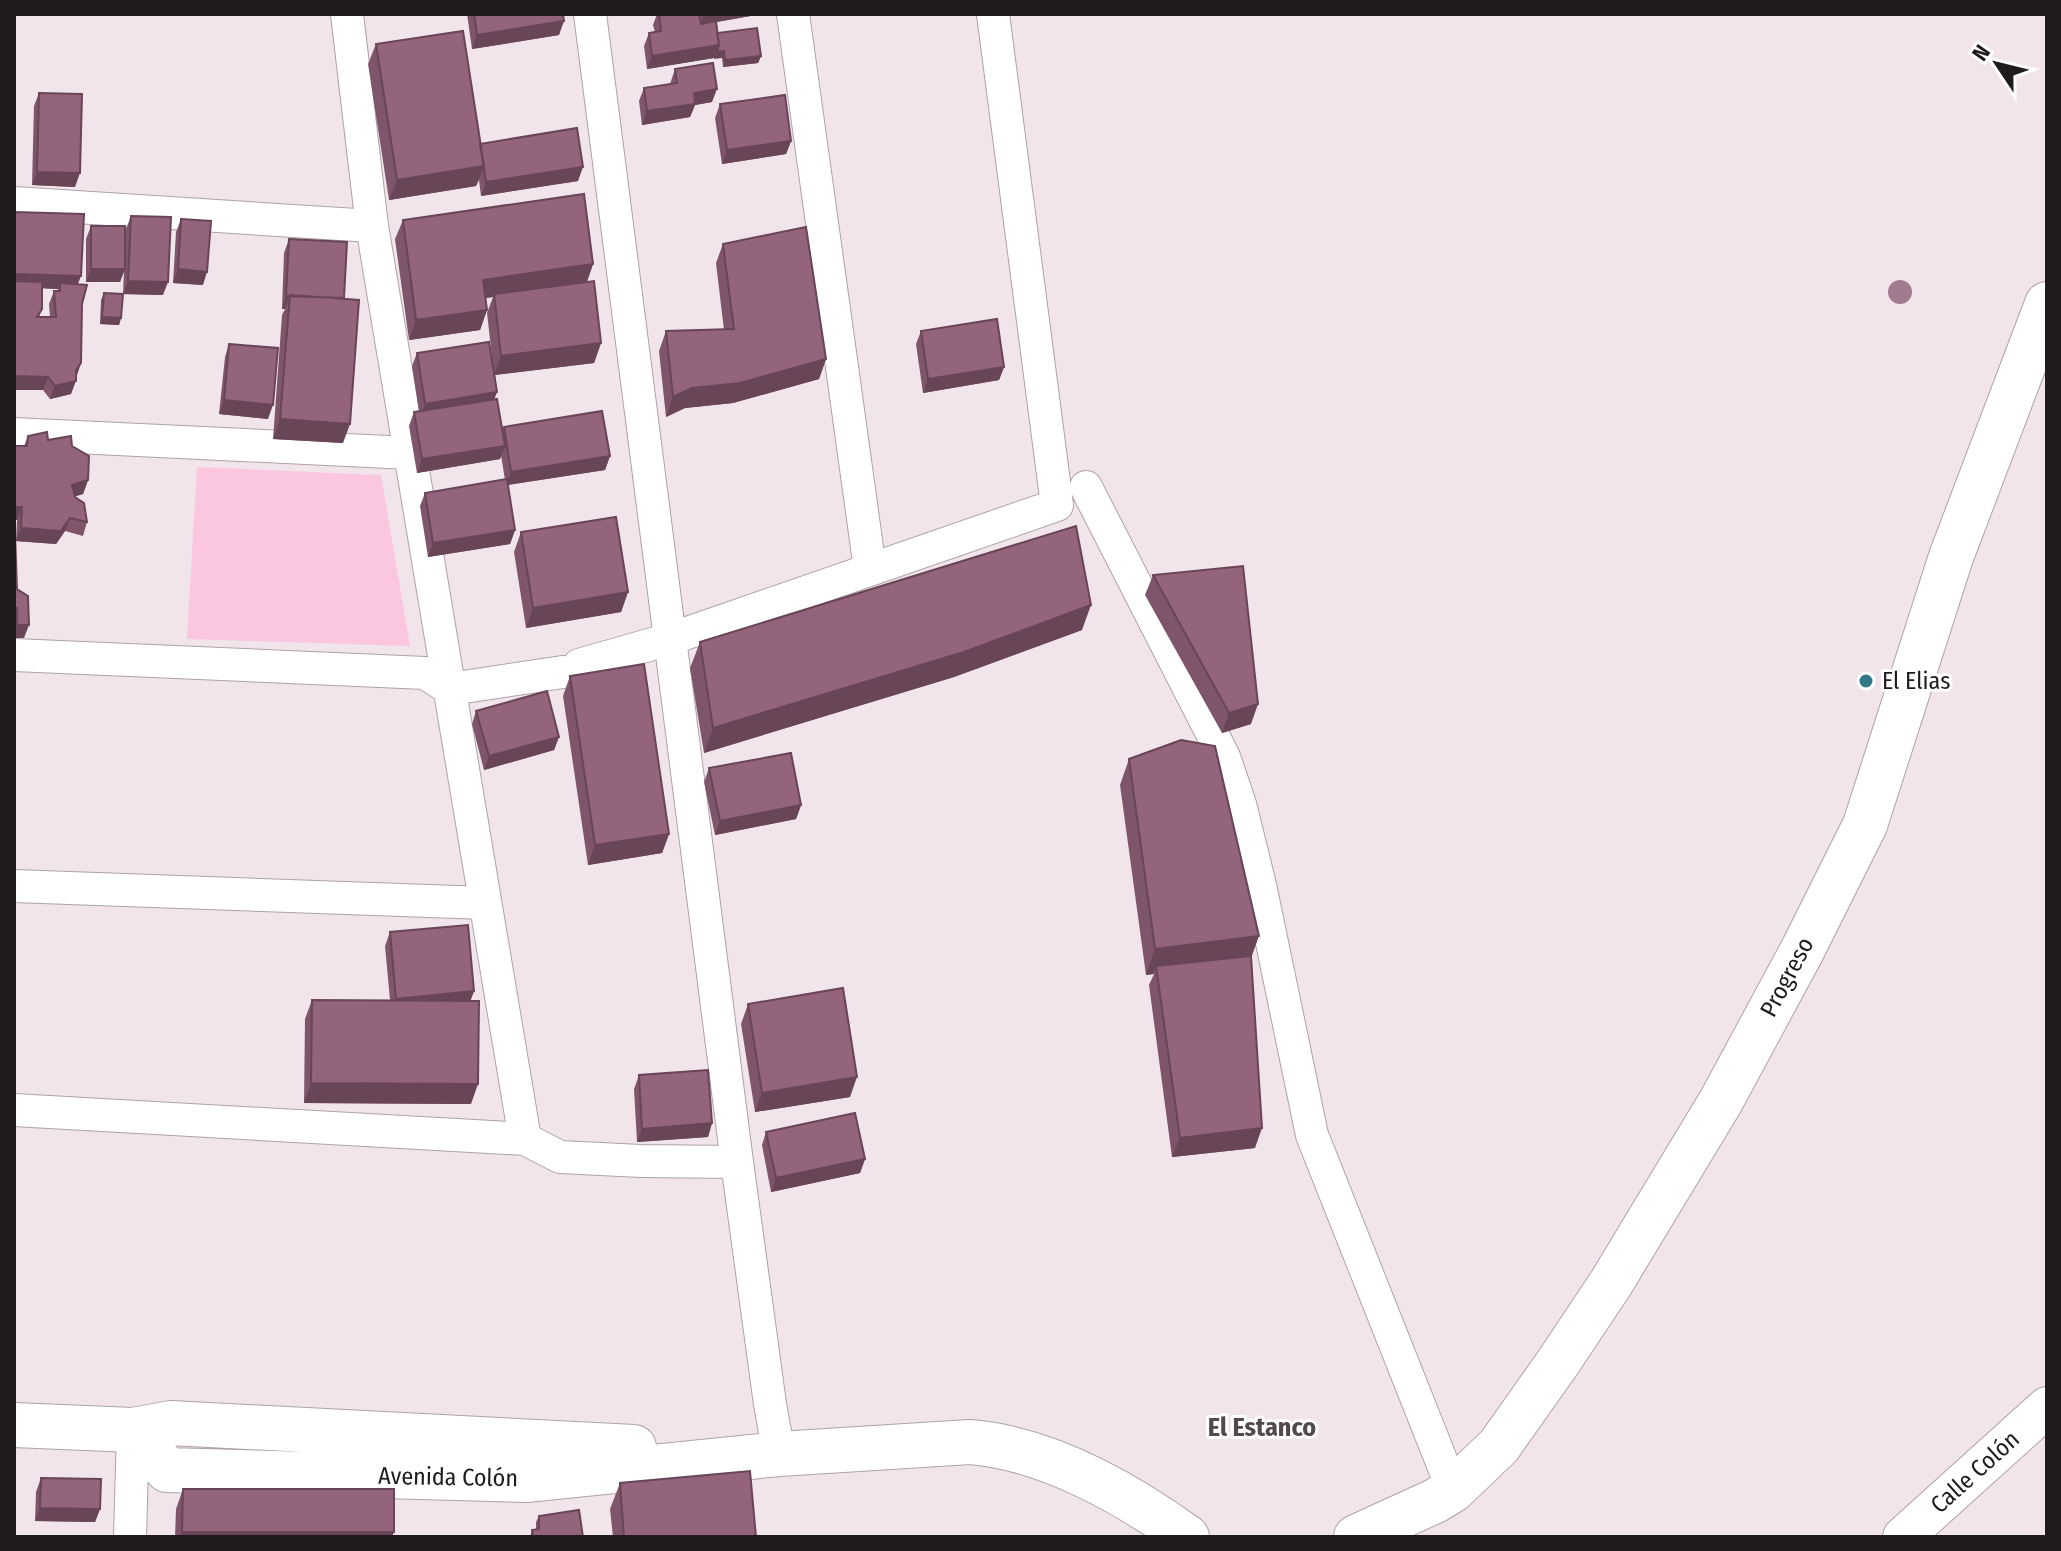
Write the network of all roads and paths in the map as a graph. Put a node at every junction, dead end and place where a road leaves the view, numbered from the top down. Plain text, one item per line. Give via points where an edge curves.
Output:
1 (347, 14) edge
2 (590, 14) edge
3 (793, 14) edge
4 (993, 14) edge
5 (14, 203) edge
6 (372, 226) junction
7 (2047, 304) edge
8 (14, 434) edge
9 (409, 453) junction
10 (1086, 487) dead end
11 (870, 569) junction
12 (670, 639) junction
13 (14, 655) edge
14 (450, 689) junction
15 (14, 886) edge
16 (485, 903) junction
17 (14, 1110) edge
18 (525, 1139) junction
19 (737, 1162) junction
20 (2047, 1407) edge
21 (14, 1425) edge
22 (133, 1430) junction
23 (779, 1454) junction
24 (1453, 1490) junction
25 (130, 1537) edge
26 (1187, 1537) edge
27 (1356, 1537) edge
28 (1903, 1537) edge

1 - 6 street
2 - 12 street
3 - 11 street
4 - 11 street via 1057,505
5 - 6 street
6 - 9 street
7 - 24 main road, Progreso via 1951,557 1865,825 1803,949 1721,1101 1611,1283 1499,1446
8 - 9 street
9 - 14 street
10 - 24 street via 1224,757 1260,885 1312,1135
11 - 12 street
12 - 14 street via 571,668
12 - 19 street
13 - 14 street via 425,673
14 - 16 street
15 - 16 street
16 - 18 street
17 - 18 street
18 - 19 street via 560,1157
19 - 23 street
20 - 28 street, Calle Colón
21 - 22 main road
22 - 23 main road, Avenida Colón via 167,1470 526,1480
22 - 25 street
23 - 26 main road, Avenida Colón via 970,1442 998,1445 1085,1477
24 - 27 main road, Progreso

